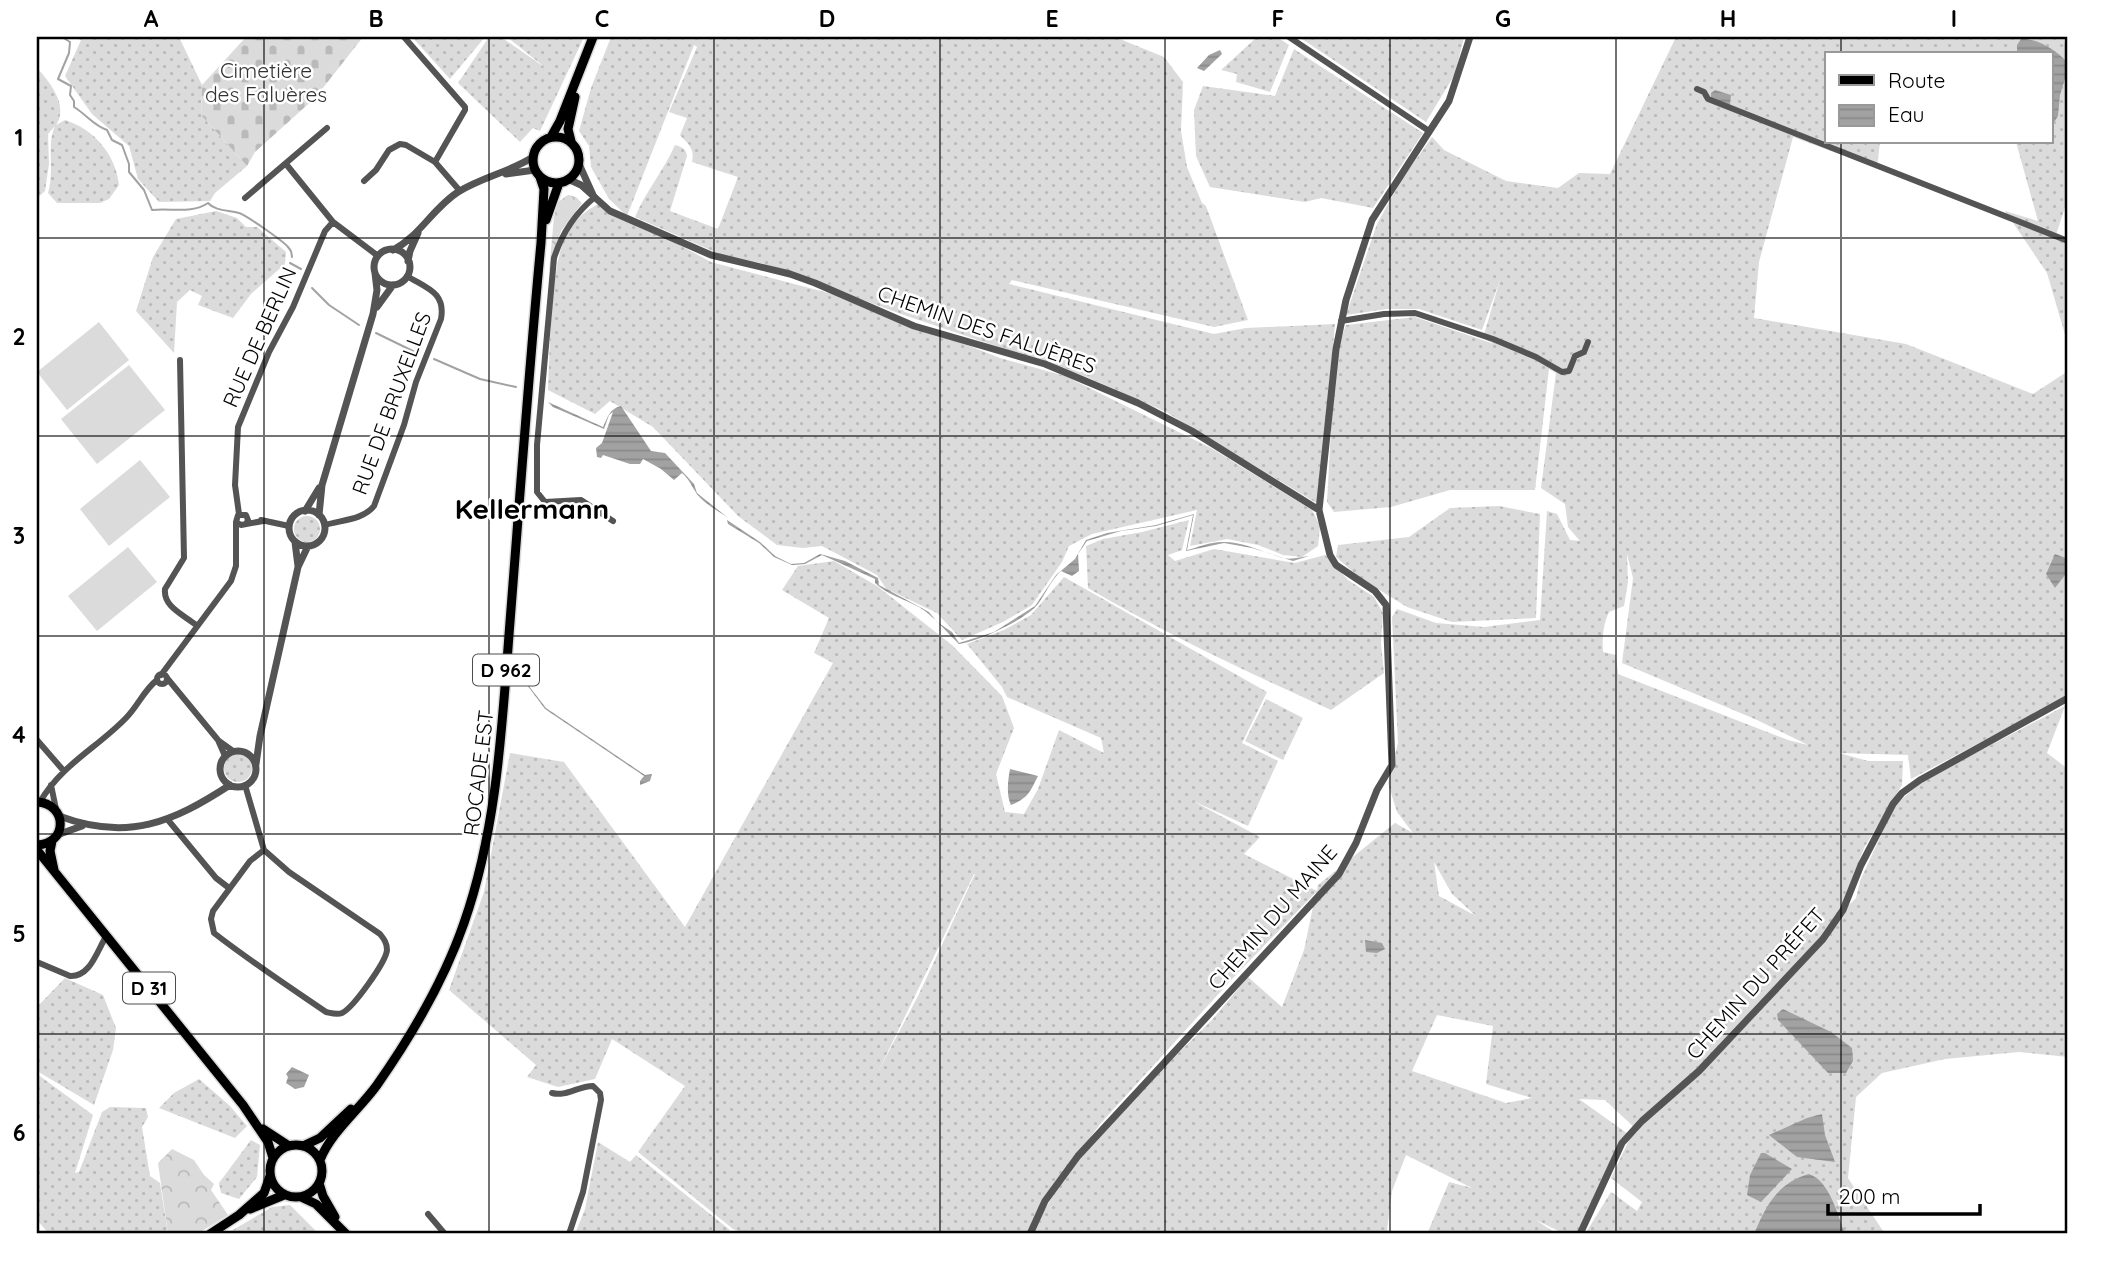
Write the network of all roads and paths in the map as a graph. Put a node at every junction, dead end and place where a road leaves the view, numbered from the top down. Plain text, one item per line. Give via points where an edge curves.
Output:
1 (404, 37) edge
2 (1289, 37) edge
3 (1470, 37) edge
4 (591, 41) edge
5 (1698, 89) dead end
6 (327, 128) dead end
7 (1429, 131) junction
8 (551, 137) junction
9 (570, 141) junction
10 (533, 156) junction
11 (436, 162) junction
12 (286, 164) junction
13 (579, 164) junction
14 (538, 174) junction
15 (498, 175) junction
16 (364, 181) dead end
17 (564, 181) junction
18 (460, 191) junction
19 (594, 196) junction
20 (245, 198) dead end
21 (333, 222) junction
22 (420, 230) junction
23 (2068, 241) edge
24 (541, 243) junction
25 (393, 250) junction
26 (377, 256) junction
27 (408, 261) junction
28 (374, 273) junction
29 (407, 276) junction
30 (393, 285) junction
31 (373, 314) junction
32 (1341, 321) junction
33 (1588, 342) dead end
34 (180, 360) dead end
35 (322, 485) junction
36 (1319, 510) junction
37 (305, 511) junction
38 (319, 515) junction
39 (240, 517) junction
40 (263, 521) junction
41 (613, 521) dead end
42 (245, 524) junction
43 (325, 525) junction
44 (289, 526) junction
45 (236, 537) junction
46 (295, 542) junction
47 (308, 546) junction
48 (298, 567) junction
49 (196, 625) junction
50 (163, 679) junction
51 (2068, 698) edge
52 (260, 736) junction
53 (37, 740) edge
54 (218, 740) junction
55 (233, 751) junction
56 (244, 751) junction
57 (225, 756) junction
58 (256, 764) junction
59 (63, 770) junction
60 (221, 774) junction
61 (51, 783) junction
62 (230, 785) junction
63 (245, 785) junction
64 (208, 800) junction
65 (38, 802) edge
66 (58, 813) junction
67 (168, 820) junction
68 (89, 825) junction
69 (54, 838) junction
70 (37, 848) edge
71 (264, 850) junction
72 (54, 872) junction
73 (229, 888) junction
74 (107, 936) junction
75 (37, 962) edge
76 (383, 1075) junction
77 (552, 1093) dead end
78 (257, 1123) junction
79 (289, 1146) junction
80 (303, 1146) junction
81 (273, 1158) junction
82 (320, 1160) junction
83 (270, 1176) junction
84 (319, 1183) junction
85 (284, 1195) junction
86 (302, 1197) junction
87 (428, 1214) dead end
88 (239, 1215) junction
89 (344, 1233) edge
90 (210, 1234) edge
91 (445, 1234) edge
92 (569, 1234) edge
93 (1030, 1234) edge
94 (1580, 1234) edge

1 - 11 street via 466,110
2 - 7 street
3 - 7 street, CHEMIN DU MAINE via 1453,92
4 - 8 main road
4 - 9 main road via 571,110
5 - 23 street via 1708,99
6 - 12 street
7 - 32 street, CHEMIN DU MAINE via 1373,220
8 - 9 main road
8 - 10 main road via 539,144
9 - 13 main road via 578,151
10 - 14 main road
10 - 15 street
11 - 16 street via 406,145 394,146
11 - 18 street
12 - 20 street
12 - 21 street
13 - 17 main road
13 - 19 street
14 - 15 street
14 - 17 main road via 552,183
14 - 24 main road, ROCADE EST / D 962 via 544,189
15 - 18 street
17 - 19 street, CHEMIN DES FALUÈRES via 581,185
17 - 24 main road, ROCADE EST / D 962 via 548,212
18 - 22 street
19 - 36 street, CHEMIN DES FALUÈRES via 610,211 711,255 790,274 937,334 1068,373 1167,417
19 - 41 street via 563,232 554,258 536,481 545,502 581,500
21 - 26 street
21 - 39 street, RUE DE BERLIN via 324,231 238,427 235,485
22 - 25 street
22 - 27 street
24 - 76 main road, ROCADE EST / D 962 via 500,754 488,838 476,887 446,968
25 - 26 street
25 - 27 street
26 - 28 street
27 - 29 street
28 - 30 street
28 - 31 street
29 - 30 street
29 - 43 street, RUE DE BRUXELLES via 437,294 443,309 441,319 374,506 360,516
30 - 31 street
31 - 35 street
32 - 33 street via 1415,313 1493,339 1562,372 1569,371
32 - 36 street, CHEMIN DU MAINE
34 - 49 street via 184,558 164,594 167,603
35 - 37 street
35 - 38 street
36 - 93 street, CHEMIN DU MAINE via 1336,565 1375,591 1386,605 1393,754 1388,774 1345,866 1078,1156 1045,1201
37 - 38 street
37 - 44 street via 294,516
38 - 43 street
39 - 40 street
39 - 42 street via 248,518
39 - 45 street
40 - 42 street
40 - 44 street
42 - 45 street
43 - 47 street via 321,540
44 - 46 street
45 - 49 street via 232,581
46 - 47 street
46 - 48 street
47 - 48 street
48 - 52 street
49 - 50 street via 170,659
50 - 54 street via 179,691
50 - 59 street via 146,691 121,723
51 - 94 street, CHEMIN DU PRÉFET via 1902,793 1874,839 1836,923 1699,1071 1628,1134 1614,1155
52 - 56 street
52 - 58 street
53 - 59 street
54 - 55 street
54 - 57 street
55 - 56 street
55 - 57 street
56 - 58 street
57 - 60 street
58 - 63 street via 254,778
59 - 61 street
60 - 62 street
60 - 64 street
61 - 65 street
61 - 66 street
62 - 63 street
62 - 64 street
63 - 71 street
64 - 67 street
65 - 66 main road
66 - 68 street
66 - 69 main road via 61,823
67 - 68 street via 133,829
67 - 73 street
68 - 69 street
69 - 70 main road
69 - 72 main road via 50,851
70 - 72 main road, D 31
71 - 73 street
71 - 73 street via 384,939 384,961 342,1013 326,1012 214,933 213,911
72 - 74 main road, D 31
74 - 75 street via 90,965 76,976
74 - 78 main road, D 31
76 - 80 main road, ROCADE EST / D 962 via 334,1128
76 - 82 main road, ROCADE EST / D 962
77 - 92 street via 593,1086 601,1100 583,1192
78 - 79 main road, D 31
78 - 81 main road, D 31
79 - 80 main road
79 - 81 main road
80 - 82 main road
81 - 83 main road
82 - 84 main road
83 - 85 main road
83 - 88 main road via 264,1193
84 - 86 main road
84 - 89 main road
85 - 86 main road
85 - 88 main road
86 - 89 main road via 316,1204
87 - 91 street
88 - 90 main road

